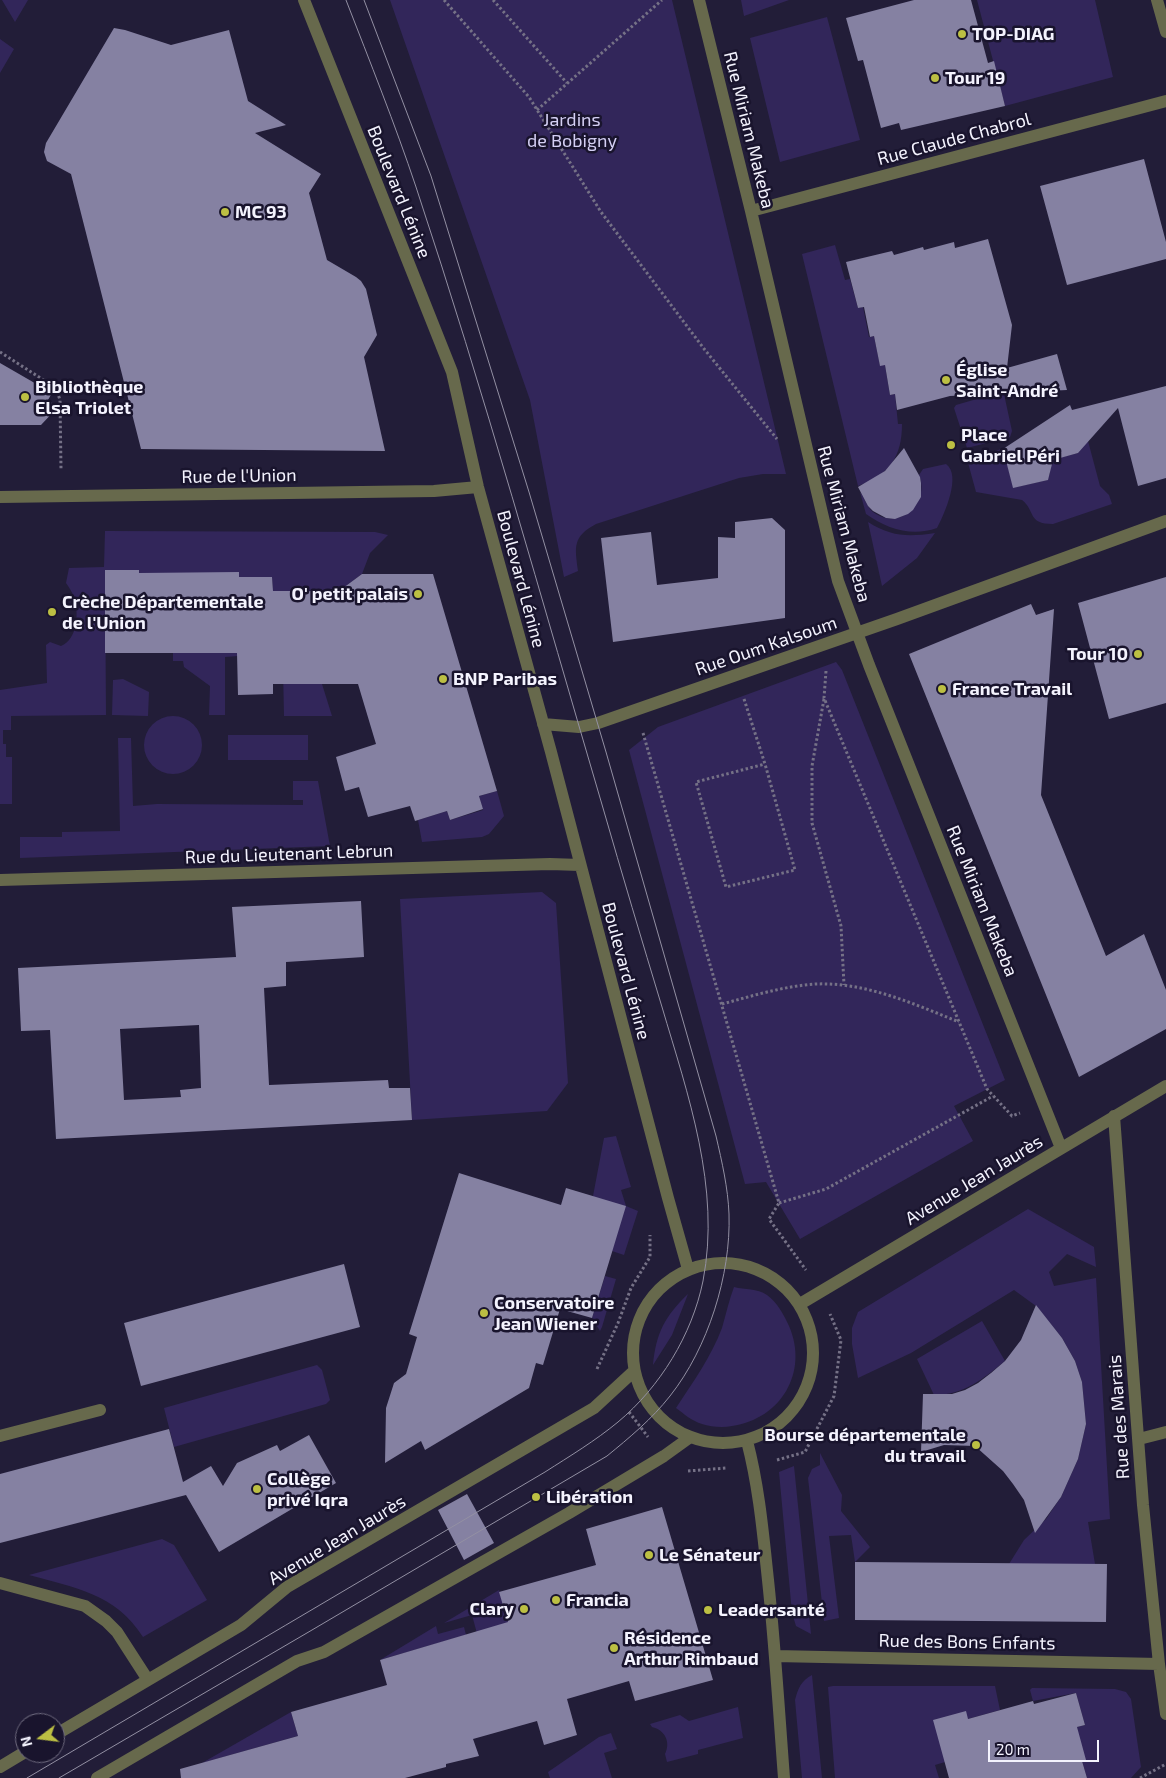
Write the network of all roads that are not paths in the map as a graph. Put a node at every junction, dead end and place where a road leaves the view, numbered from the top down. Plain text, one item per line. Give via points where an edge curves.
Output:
1 (304, 0) edge
2 (699, 0) edge
3 (1157, 0) edge
4 (1166, 32) edge
5 (1166, 101) edge
6 (751, 211) junction
7 (478, 487) junction
8 (0, 497) edge
9 (1166, 521) edge
10 (856, 633) junction
11 (543, 724) junction
12 (580, 866) junction
13 (0, 880) edge
14 (1166, 1086) edge
15 (1114, 1116) junction
16 (1061, 1148) junction
17 (688, 1269) junction
18 (800, 1304) junction
19 (634, 1372) junction
20 (100, 1410) dead end
21 (1166, 1432) edge
22 (0, 1436) edge
23 (689, 1438) junction
24 (1139, 1439) junction
25 (747, 1441) junction
26 (0, 1583) edge
27 (775, 1656) junction
28 (1158, 1664) junction
29 (148, 1680) junction
30 (1166, 1714) edge
31 (65, 1728) edge
32 (15, 1758) edge
33 (0, 1767) edge
34 (97, 1778) edge
35 (784, 1778) edge

1 - 7 street, Boulevard Lénine via 452,372
2 - 6 street, Rue Miriam Makeba
3 - 4 street
5 - 6 street, Rue Claude Chabrol
6 - 10 street, Rue Miriam Makeba via 838,581
7 - 8 street, Rue de l'Union via 434,491
7 - 11 street, Boulevard Lénine
9 - 10 street, Rue Oum Kalsoum
10 - 11 street, Rue Oum Kalsoum via 598,724 579,727
10 - 16 street, Rue Miriam Makeba
11 - 12 street, Boulevard Lénine
12 - 13 street, Rue du Lieutenant Lebrun via 550,864
12 - 17 street, Boulevard Lénine
14 - 15 street, Avenue Jean Jaurès
15 - 16 street, Avenue Jean Jaurès
15 - 24 street, Rue des Marais
16 - 18 street, Avenue Jean Jaurès
17 - 18 street via 725,1262 756,1268 780,1283
17 - 19 street via 662,1285 643,1310 633,1340
18 - 25 street via 812,1336 813,1370 800,1402 778,1427
19 - 23 street via 642,1398 654,1414
19 - 29 street, Avenue Jean Jaurès via 594,1408 287,1587 241,1626
20 - 22 street
21 - 24 street
23 - 25 street via 718,1444
23 - 34 street via 561,1518 324,1652 297,1661
24 - 28 street, Rue des Marais
25 - 27 street via 761,1508
26 - 29 street via 85,1606 117,1632
27 - 28 street, Rue des Bons Enfants
27 - 35 street
28 - 30 street, Rue des Marais
29 - 31 street, Avenue Jean Jaurès
32 - 33 street

